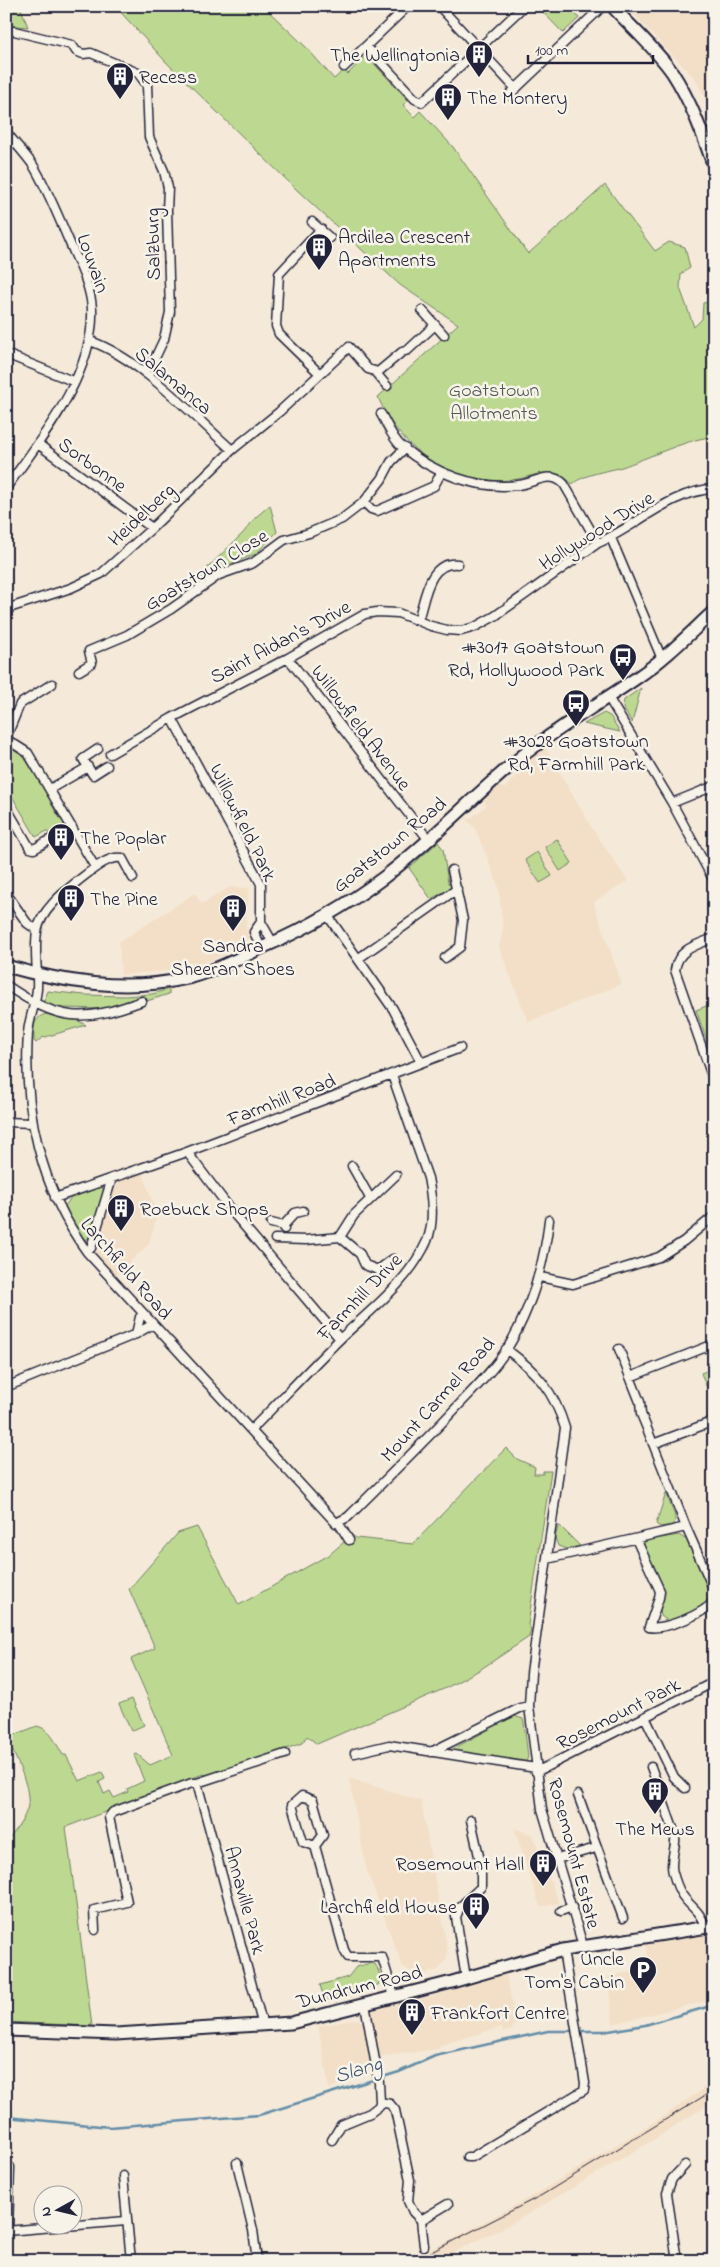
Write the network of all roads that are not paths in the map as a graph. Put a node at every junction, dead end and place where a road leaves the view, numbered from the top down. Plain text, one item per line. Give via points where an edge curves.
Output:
1 (408, 6) edge
2 (439, 6) edge
3 (524, 6) edge
4 (603, 6) edge
5 (612, 6) edge
6 (14, 31) dead end
7 (366, 46) junction
8 (480, 49) junction
9 (344, 67) dead end
10 (516, 89) junction
11 (509, 95) dead end
12 (6, 132) edge
13 (714, 168) edge
14 (312, 222) dead end
15 (320, 229) junction
16 (330, 238) dead end
17 (422, 310) dead end
18 (435, 325) junction
19 (444, 335) dead end
20 (90, 341) junction
21 (6, 354) edge
22 (144, 372) junction
23 (375, 372) junction
24 (320, 373) junction
25 (75, 382) junction
26 (387, 386) dead end
27 (381, 414) dead end
28 (38, 444) junction
29 (405, 448) junction
30 (232, 450) junction
31 (441, 473) junction
32 (6, 488) edge
33 (714, 489) edge
34 (364, 502) junction
35 (152, 528) junction
36 (611, 538) junction
37 (598, 543) junction
38 (458, 564) dead end
39 (6, 609) edge
40 (503, 611) joint
41 (714, 611) edge
42 (418, 620) junction
43 (288, 658) junction
44 (662, 659) junction
45 (79, 671) dead end
46 (52, 684) dead end
47 (608, 697) junction
48 (172, 718) junction
49 (6, 738) edge
50 (98, 749) dead end
51 (110, 754) dead end
52 (107, 766) dead end
53 (88, 767) junction
54 (714, 786) edge
55 (50, 789) junction
56 (672, 803) junction
57 (6, 807) edge
58 (72, 827) junction
59 (428, 839) junction
60 (95, 867) junction
61 (452, 870) dead end
62 (133, 878) dead end
63 (714, 881) edge
64 (457, 889) junction
65 (6, 893) edge
66 (328, 916) junction
67 (262, 922) junction
68 (37, 930) junction
69 (714, 938) edge
70 (273, 943) junction
71 (261, 948) junction
72 (359, 958) junction
73 (445, 958) dead end
74 (6, 966) edge
75 (36, 973) junction
76 (6, 985) edge
77 (142, 1001) dead end
78 (33, 1004) junction
79 (460, 1048) dead end
80 (421, 1062) junction
81 (392, 1075) junction
82 (714, 1082) edge
83 (6, 1122) edge
84 (32, 1123) junction
85 (187, 1152) junction
86 (352, 1166) dead end
87 (396, 1175) dead end
88 (112, 1178) junction
89 (55, 1198) junction
90 (370, 1198) junction
91 (303, 1211) dead end
92 (714, 1216) edge
93 (549, 1220) dead end
94 (271, 1223) dead end
95 (283, 1226) junction
96 (340, 1237) junction
97 (284, 1238) junction
98 (275, 1239) dead end
99 (87, 1252) junction
100 (393, 1259) dead end
101 (540, 1276) junction
102 (144, 1314) junction
103 (153, 1324) junction
104 (136, 1334) junction
105 (340, 1339) junction
106 (714, 1344) edge
107 (506, 1349) junction
108 (619, 1349) dead end
109 (630, 1377) junction
110 (6, 1387) edge
111 (714, 1421) edge
112 (251, 1430) junction
113 (653, 1444) junction
114 (337, 1523) junction
115 (686, 1527) junction
116 (636, 1539) junction
117 (349, 1540) dead end
118 (547, 1559) junction
119 (714, 1590) edge
120 (714, 1600) edge
121 (714, 1682) edge
122 (529, 1706) junction
123 (645, 1717) junction
124 (431, 1752) junction
125 (355, 1753) dead end
126 (284, 1754) dead end
127 (651, 1767) dead end
128 (536, 1770) junction
129 (197, 1784) junction
130 (686, 1788) dead end
131 (578, 1795) dead end
132 (471, 1820) dead end
133 (315, 1846) junction
134 (596, 1848) junction
135 (557, 1859) junction
136 (572, 1907) junction
137 (561, 1911) dead end
138 (623, 1918) dead end
139 (709, 1927) edge
140 (95, 1930) dead end
141 (583, 1946) junction
142 (563, 1950) junction
143 (466, 1978) junction
144 (394, 1996) junction
145 (365, 2004) junction
146 (263, 2026) junction
147 (6, 2030) edge
148 (380, 2102) junction
149 (332, 2140) dead end
150 (467, 2157) dead end
151 (237, 2163) dead end
152 (685, 2165) dead end
153 (10, 2167) dead end
154 (124, 2176) dead end
155 (448, 2204) dead end
156 (421, 2220) junction
157 (126, 2221) junction
158 (7, 2231) edge
159 (424, 2246) dead end
160 (131, 2261) edge
161 (257, 2261) edge
162 (677, 2261) edge

1 - 7 street
2 - 8 street
3 - 8 street
4 - 10 street
5 - 13 main road via 658,55 682,88
6 - 22 street, Salzburg via 72,45 82,54 91,53 138,73 147,85 149,137 168,188 170,312 156,358
7 - 8 street via 422,102
7 - 9 street
8 - 10 street
10 - 11 street
12 - 20 street, Louvain via 32,165 88,285 92,308
14 - 15 street
15 - 16 street
15 - 24 street via 279,274 276,326 279,334
17 - 18 street
18 - 19 street
18 - 23 street via 408,350
20 - 22 street, Salamanca via 105,346
20 - 25 street, Louvain
21 - 25 street
22 - 30 street, Salamanca
23 - 24 street, Heidelberg via 368,369 349,347
23 - 26 street
24 - 30 street, Heidelberg
25 - 28 street, Louvain
27 - 29 street via 395,439
28 - 32 street, Louvain
28 - 35 street, Sorbonne
29 - 31 street
29 - 34 street, Goatstown Close via 391,462
30 - 35 street, Heidelberg
31 - 34 street via 434,486 377,511
31 - 37 street via 488,485 518,485 558,478
33 - 36 street, Hollywood Drive via 665,505
34 - 45 street, Goatstown Close via 342,519 284,540 254,563 219,575 127,635 89,651 92,663
35 - 39 street, Heidelberg via 101,574 71,588
36 - 37 street, Hollywood Drive
36 - 44 street
37 - 40 street, Hollywood Drive
38 - 42 street via 439,569 426,587
40 - 42 street, Saint Aidan's Drive via 484,623 461,630 431,626
41 - 44 main road, Goatstown Road
42 - 43 street, Saint Aidan's Drive via 398,613 364,614
43 - 48 street, Saint Aidan's Drive
43 - 59 street, Willowfield Avenue
44 - 47 main road, Goatstown Road
46 - 49 street via 20,704
47 - 56 street
47 - 59 main road, Goatstown Road via 548,736
48 - 51 street, Saint Aidan's Drive
48 - 67 street, Willowfield Park via 261,884
49 - 55 street via 28,753
50 - 53 street via 83,758
52 - 53 street via 93,775
53 - 55 street
54 - 56 street
55 - 58 street
56 - 63 street
57 - 58 street via 34,850
58 - 60 street
59 - 66 main road, Goatstown Road via 384,877
60 - 62 street via 117,857 122,858
60 - 68 street via 65,892 46,913
61 - 64 street
64 - 72 street
64 - 73 street via 463,920 460,947
65 - 68 street via 27,923
66 - 70 main road, Goatstown Road
66 - 72 street
67 - 70 street, Willowfield Park
67 - 71 street via 254,932
68 - 75 street, Larchfield Road
69 - 82 street via 681,954 675,970
70 - 71 main road, Goatstown Road
71 - 75 main road, Goatstown Road via 193,976 158,983 96,984
72 - 80 street via 393,1009
74 - 75 main road, Goatstown Road
75 - 78 street, Larchfield Road via 37,989
76 - 78 street
77 - 78 street via 106,1014 86,1016 52,1012
78 - 84 street, Larchfield Road via 28,1034
79 - 80 street, Farmhill Road
80 - 81 street, Farmhill Road
81 - 85 street, Farmhill Road
81 - 105 street, Farmhill Drive via 428,1178 432,1195 431,1228 415,1263 395,1287
83 - 84 street
84 - 89 street, Larchfield Road
85 - 88 street, Farmhill Road
85 - 105 street via 234,1214
86 - 90 street
87 - 90 street
88 - 89 street, Farmhill Road
88 - 99 street via 91,1248
89 - 99 street, Larchfield Road
90 - 96 street
91 - 95 street via 295,1213
92 - 101 street via 659,1257 573,1284
93 - 101 street, Mount Carmel Road
94 - 95 street
95 - 97 street
96 - 97 street
96 - 100 street via 360,1254 365,1265 378,1270
97 - 98 street
99 - 102 street, Larchfield Road
101 - 107 street, Mount Carmel Road
102 - 103 street, Larchfield Road
102 - 104 street via 140,1317
103 - 104 street
103 - 112 street, Larchfield Road
104 - 110 street
105 - 112 street, Farmhill Drive
106 - 109 street
107 - 114 street, Mount Carmel Road via 441,1424 348,1517
107 - 118 street, Rosemount Estate via 532,1370 555,1399 565,1428
108 - 109 street
109 - 113 street
111 - 113 street
112 - 114 street, Larchfield Road
113 - 115 street
114 - 117 street, Larchfield Road
115 - 116 street
115 - 119 street
116 - 118 street
116 - 120 street via 660,1591 649,1626 666,1626 704,1611
118 - 122 street, Rosemount Estate
121 - 123 street, Rosemount Park
122 - 124 street
122 - 128 street, Rosemount Estate
123 - 128 street, Rosemount Park
123 - 130 street via 674,1777
124 - 125 street, Rosemount Estate via 389,1745
124 - 128 street, Rosemount Estate
126 - 129 street
127 - 139 street via 675,1834 672,1872 683,1896
128 - 135 street, Rosemount Estate via 542,1810
129 - 140 street via 192,1783 109,1816 127,1902 94,1910
129 - 146 street, Annaville Park
131 - 134 street
132 - 143 street via 481,1865 481,1887 460,1907 456,1917
133 - 133 street via 303,1842 292,1806 302,1796 313,1800 323,1835
133 - 144 street via 348,1957 382,1958
134 - 135 street
134 - 138 street
135 - 136 street, Rosemount Estate
136 - 137 street
136 - 141 street, Rosemount Estate
139 - 141 main road, Dundrum Road
141 - 142 main road, Dundrum Road
142 - 143 main road, Dundrum Road
142 - 150 street via 585,2082 581,2093
143 - 144 main road, Dundrum Road
144 - 145 main road, Dundrum Road
145 - 146 main road, Dundrum Road via 306,2020
145 - 148 street
146 - 147 main road, Dundrum Road via 103,2034
148 - 149 street via 370,2113 341,2125
148 - 156 street via 390,2104 395,2110 410,2180 408,2201
151 - 161 street
152 - 162 street via 672,2179 667,2193
153 - 158 street
154 - 157 street
155 - 156 street
156 - 159 street
157 - 158 street
157 - 160 street

